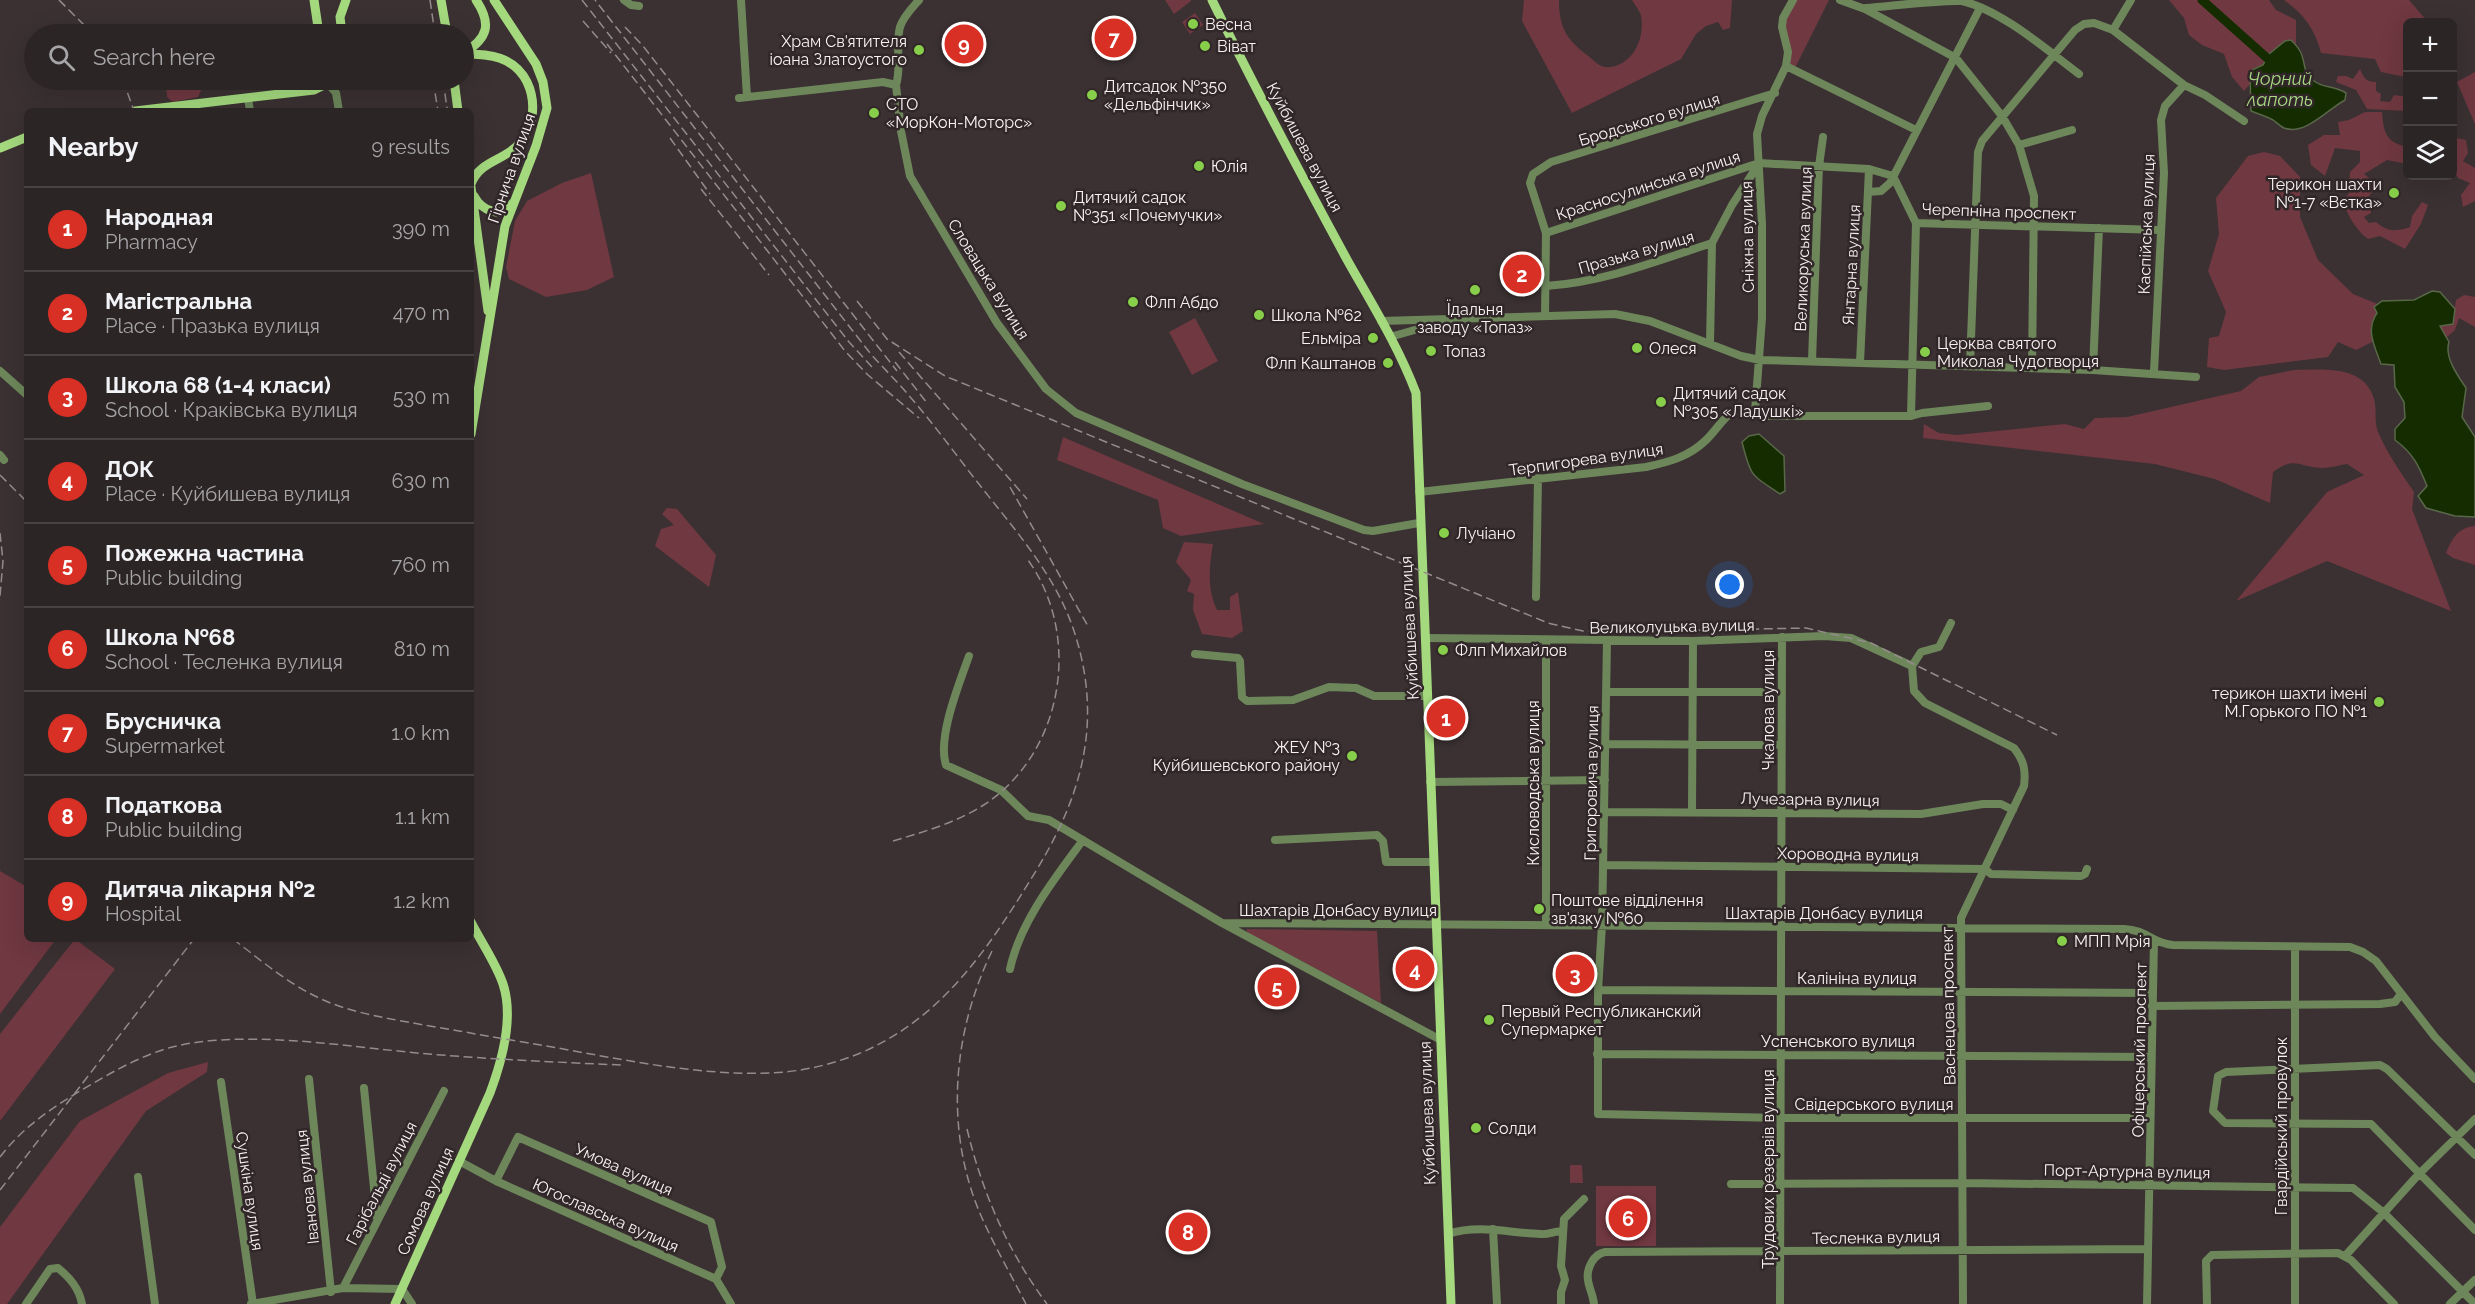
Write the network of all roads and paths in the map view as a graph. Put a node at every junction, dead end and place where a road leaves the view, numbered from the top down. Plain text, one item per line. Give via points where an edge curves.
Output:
1 (314, 0) edge
2 (346, 0) edge
3 (441, 0) edge
4 (476, 0) edge
5 (494, 0) edge
6 (624, 0) edge
7 (741, 0) edge
8 (919, 0) edge
9 (1212, 0) edge
10 (1793, 0) edge
11 (1840, 0) edge
12 (2130, 0) edge
13 (639, 6) dead end
14 (1980, 8) junction
15 (1864, 9) junction
16 (318, 24) edge
17 (341, 24) edge
18 (445, 24) edge
19 (2115, 32) junction
20 (474, 46) edge
21 (474, 54) edge
22 (2054, 56) junction
23 (1956, 58) junction
24 (1786, 66) junction
25 (2079, 74) dead end
26 (896, 85) junction
27 (2184, 85) junction
28 (292, 90) edge
29 (333, 90) edge
30 (455, 90) edge
31 (1775, 93) junction
32 (248, 98) junction
33 (161, 108) edge
34 (250, 108) edge
35 (338, 108) edge
36 (458, 108) edge
37 (2002, 116) junction
38 (2244, 121) dead end
39 (1916, 130) junction
40 (2072, 130) dead end
41 (1823, 137) dead end
42 (24, 138) edge
43 (2019, 145) junction
44 (0, 148) edge
45 (1759, 163) junction
46 (1819, 166) junction
47 (1869, 169) junction
48 (1893, 176) junction
49 (474, 180) edge
50 (1868, 192) junction
51 (474, 194) edge
52 (515, 201) junction
53 (474, 209) edge
54 (1916, 223) junction
55 (1976, 225) junction
56 (2035, 226) junction
57 (2099, 228) junction
58 (2160, 230) junction
59 (1546, 233) junction
60 (1712, 243) junction
61 (1546, 286) junction
62 (1545, 316) junction
63 (1449, 320) junction
64 (1381, 321) junction
65 (490, 322) junction
66 (1390, 337) junction
67 (1710, 344) junction
68 (1760, 360) junction
69 (1812, 361) junction
70 (1860, 363) junction
71 (1912, 364) junction
72 (1970, 366) junction
73 (2032, 368) junction
74 (2093, 370) junction
75 (0, 371) edge
76 (2154, 372) junction
77 (2196, 377) dead end
78 (24, 392) edge
79 (1988, 406) dead end
80 (1755, 412) junction
81 (474, 416) edge
82 (1911, 416) junction
83 (1538, 478) junction
84 (1419, 492) junction
85 (1419, 523) junction
86 (1536, 597) dead end
87 (1951, 623) dead end
88 (1782, 637) junction
89 (1426, 638) junction
90 (1546, 641) junction
91 (1607, 641) junction
92 (1693, 641) junction
93 (1195, 654) dead end
94 (969, 656) dead end
95 (1912, 666) junction
96 (1606, 692) junction
97 (1693, 692) junction
98 (1781, 692) junction
99 (1428, 696) junction
100 (1605, 744) junction
101 (1693, 744) junction
102 (1781, 745) junction
103 (1545, 780) junction
104 (1605, 780) junction
105 (1430, 782) junction
106 (2013, 810) junction
107 (1604, 812) junction
108 (1692, 812) junction
109 (1781, 812) junction
110 (1083, 840) junction
111 (1275, 840) dead end
112 (1432, 862) junction
113 (1604, 865) junction
114 (1781, 866) junction
115 (1985, 869) junction
116 (2087, 869) dead end
117 (1222, 923) junction
118 (1435, 924) junction
119 (1546, 925) junction
120 (1602, 925) junction
121 (1781, 927) junction
122 (474, 928) edge
123 (1962, 928) junction
124 (2154, 940) junction
125 (2295, 947) junction
126 (1010, 969) dead end
127 (1598, 990) junction
128 (1781, 991) junction
129 (1962, 992) junction
130 (2152, 993) junction
131 (2401, 994) junction
132 (2294, 1005) junction
133 (2152, 1006) junction
134 (1439, 1039) junction
135 (1597, 1054) junction
136 (1781, 1054) junction
137 (1963, 1055) junction
138 (2151, 1057) junction
139 (2294, 1067) junction
140 (309, 1079) dead end
141 (2475, 1079) edge
142 (220, 1082) dead end
143 (364, 1088) dead end
144 (444, 1091) dead end
145 (1598, 1114) joint
146 (1963, 1117) junction
147 (1782, 1118) junction
148 (2150, 1118) junction
149 (2475, 1119) edge
150 (2294, 1125) junction
151 (2456, 1136) junction
152 (2475, 1155) edge
153 (459, 1161) junction
154 (2418, 1174) junction
155 (138, 1177) dead end
156 (496, 1181) junction
157 (1964, 1183) junction
158 (1731, 1184) dead end
159 (1782, 1184) junction
160 (2294, 1185) junction
161 (2150, 1186) junction
162 (1584, 1198) dead end
163 (2384, 1212) junction
164 (378, 1219) junction
165 (1493, 1229) junction
166 (2475, 1230) edge
167 (1563, 1231) junction
168 (1448, 1234) junction
169 (1962, 1249) junction
170 (2148, 1249) junction
171 (1782, 1252) junction
172 (2295, 1254) junction
173 (2346, 1255) junction
174 (716, 1279) junction
175 (2475, 1280) edge
176 (343, 1288) junction
177 (402, 1289) junction
178 (332, 1292) junction
179 (2463, 1292) junction
180 (26, 1304) edge
181 (82, 1304) edge
182 (155, 1304) edge
183 (252, 1304) edge
184 (395, 1304) edge
185 (412, 1304) edge
186 (731, 1304) edge
187 (1451, 1304) edge
188 (1497, 1304) edge
189 (1561, 1304) edge
190 (1594, 1304) edge
191 (1780, 1304) edge
192 (1963, 1304) edge
193 (2147, 1304) edge
194 (2206, 1304) edge
195 (2295, 1304) edge
196 (2394, 1304) edge
197 (2450, 1304) edge
198 (2475, 1304) edge

1 - 16 main road
2 - 17 main road
3 - 18 main road
4 - 20 main road via 486,23 483,36
5 - 52 main road, Гірнича вулиця via 536,64 546,96 545,121
6 - 13 street
7 - 26 street via 743,97 883,82
8 - 26 street, Словацька вулиця via 900,28
9 - 64 main road, Куйбишева вулиця
10 - 24 street via 1782,27 1788,52
11 - 15 street
12 - 19 street
14 - 15 street via 1962,1 1942,0
14 - 22 street
14 - 23 street
15 - 23 street
19 - 22 street via 2094,22 2079,27
19 - 27 street
21 - 49 main road via 498,56 513,65 526,79 533,102 530,124 516,147 478,170
22 - 25 street
22 - 37 street
23 - 37 street
23 - 39 street
24 - 31 street, Сніжна вулиця
24 - 39 street
26 - 85 street, Словацька вулиця via 910,176 997,323 1060,402 1076,413 1202,467 1364,530
27 - 38 street
27 - 58 street, Каспійська вулиця via 2165,106 2161,120 2164,173
28 - 32 main road
29 - 35 street
30 - 36 main road
31 - 45 street, Сніжна вулиця via 1757,134
31 - 59 street, Бродського вулиця via 1551,162 1533,174 1530,183
32 - 33 main road
32 - 34 street
37 - 43 street
37 - 55 street via 1978,152
39 - 48 street
40 - 43 street
41 - 46 street, Великоруська вулиця
42 - 44 main road
43 - 56 street via 2033,190
45 - 46 street
45 - 59 street, Красносулинська вулиця
45 - 60 street, Празька вулиця
45 - 68 street, Сніжна вулиця
46 - 47 street
46 - 69 street, Великоруська вулиця
47 - 48 street
47 - 50 street, Янтарна вулиця
48 - 50 street via 1887,188
48 - 54 street, Черепніна проспект
50 - 70 street, Янтарна вулиця
51 - 52 main road via 487,210 496,212 510,208
52 - 65 main road, Гірнича вулиця via 505,226
53 - 65 main road, Гірнича вулиця
54 - 55 street, Черепніна проспект
54 - 71 street
55 - 56 street, Черепніна проспект
55 - 72 street
56 - 57 street, Черепніна проспект
56 - 73 street
57 - 58 street, Черепніна проспект
57 - 74 street
58 - 76 street, Каспійська вулиця
59 - 61 street
60 - 61 street, Празька вулиця via 1614,276
60 - 67 street
61 - 62 street
62 - 63 street
62 - 67 street via 1615,314 1650,321
63 - 64 street
63 - 66 street
64 - 66 main road, Куйбишева вулиця
65 - 81 main road, Гірнича вулиця
66 - 84 main road, Куйбишева вулиця via 1416,393
67 - 68 street
68 - 69 street
68 - 80 street, Сніжна вулиця
69 - 70 street
70 - 71 street
71 - 72 street
71 - 82 street
72 - 73 street
73 - 74 street
74 - 76 street
75 - 78 street
76 - 77 street
79 - 82 street, Терпигорева вулиця
80 - 82 street, Терпигорева вулиця via 1769,416
80 - 83 street, Терпигорева вулиця via 1732,412 1705,441 1673,461
83 - 84 street, Терпигорева вулиця
83 - 86 street
84 - 85 main road, Куйбишева вулиця
85 - 89 main road, Куйбишева вулиця
87 - 95 street via 1939,647 1922,652
88 - 92 street, Великолуцька вулиця
88 - 95 street, Великолуцька вулиця via 1851,638
88 - 98 street, Чкалова вулиця
89 - 90 street, Великолуцька вулиця
89 - 99 main road, Куйбишева вулиця
90 - 91 street, Великолуцька вулиця
90 - 103 street, Кисловодська вулиця
91 - 92 street, Великолуцька вулиця
91 - 96 street, Григоровича вулиця
92 - 97 street
93 - 99 street via 1238,658 1242,697 1247,701 1293,700 1329,687 1356,688 1374,696
94 - 110 street, Шахтарів Донбасу вулиця via 942,754 946,765 1001,790 1028,816 1049,820
95 - 106 street, Васнецова проспект via 1914,691 1925,703 2014,748 2023,759 2024,786
96 - 97 street
96 - 100 street, Григоровича вулиця
97 - 98 street
97 - 101 street
98 - 102 street, Чкалова вулиця
99 - 105 main road, Куйбишева вулиця
100 - 101 street
100 - 104 street, Григоровича вулиця
101 - 102 street
101 - 108 street
102 - 109 street, Чкалова вулиця
103 - 104 street
103 - 105 street
103 - 119 street, Кисловодська вулиця
104 - 107 street, Григоровича вулиця
105 - 112 main road, Куйбишева вулиця
106 - 109 street, Лучезарна вулиця via 2001,804 1983,804 1921,814
106 - 115 street, Васнецова проспект
107 - 108 street, Лучезарна вулиця
107 - 113 street, Григоровича вулиця
108 - 109 street, Лучезарна вулиця
109 - 114 street, Чкалова вулиця
110 - 117 street, Шахтарів Донбасу вулиця
110 - 126 street via 1018,942
111 - 112 street via 1377,835 1382,838 1386,862
112 - 118 main road, Куйбишева вулиця
113 - 114 street, Хороводна вулиця
113 - 120 street, Григоровича вулиця
114 - 115 street, Хороводна вулиця
114 - 121 street, Чкалова вулиця
115 - 116 street, Хороводна вулиця via 1991,873 2081,876
115 - 123 street, Васнецова проспект via 1961,918
117 - 118 street, Шахтарів Донбасу вулиця
117 - 134 street, Шахтарів Донбасу вулиця
118 - 119 street, Шахтарів Донбасу вулиця
118 - 134 main road, Куйбишева вулиця
119 - 120 street, Шахтарів Донбасу вулиця
120 - 121 street, Шахтарів Донбасу вулиця
120 - 127 street, Григоровича вулиця
121 - 123 street, Шахтарів Донбасу вулиця
121 - 128 street, Трудових резервів вулиця
122 - 153 main road, Сомова вулиця via 502,983 507,1002 495,1078
123 - 124 street, Шахтарів Донбасу вулиця via 2133,929
123 - 129 street, Васнецова проспект
124 - 125 street, Шахтарів Донбасу вулиця via 2175,945
124 - 130 street, Офіцерський проспект
125 - 131 street, Шахтарів Донбасу вулиця via 2343,946 2363,952 2376,961
125 - 132 street, Гвардійський провулок
127 - 128 street, Калініна вулиця
127 - 135 street, Григоровича вулиця
128 - 129 street, Калініна вулиця
128 - 136 street, Трудових резервів вулиця
129 - 130 street, Калініна вулиця
129 - 137 street, Васнецова проспект
130 - 133 street, Офіцерський проспект
131 - 132 street via 2390,1004
131 - 141 street
132 - 133 street
132 - 139 street, Гвардійський провулок
133 - 138 street, Офіцерський проспект
134 - 168 main road, Куйбишева вулиця
135 - 136 street, Успенського вулиця
135 - 145 street, Григоровича вулиця
136 - 137 street, Успенського вулиця
136 - 147 street, Трудових резервів вулиця
137 - 138 street, Успенського вулиця
137 - 146 street, Васнецова проспект
138 - 148 street, Офіцерський проспект
139 - 150 street, Гвардійський провулок
139 - 150 street via 2226,1072 2218,1076 2213,1111 2224,1123
139 - 151 street via 2384,1067
140 - 178 street, Іванова вулиця
142 - 183 street, Сушкіна вулиця
143 - 164 street
144 - 164 street, Гарібальді вулиця
145 - 147 street, Свідерського вулиця
146 - 147 street, Свідерського вулиця
146 - 148 street, Свідерського вулиця
146 - 157 street, Васнецова проспект
147 - 159 street, Трудових резервів вулиця
148 - 161 street, Офіцерський проспект
149 - 151 street
150 - 154 street via 2371,1124
150 - 160 street, Гвардійський провулок
151 - 152 street
151 - 154 street
153 - 156 street, Югославська вулиця
153 - 177 main road, Сомова вулиця
154 - 163 street
154 - 166 street
155 - 182 street
156 - 174 street, Югославська вулиця
156 - 174 street, Умова вулиця via 518,1137 711,1222 722,1267
157 - 159 street, Порт-Артурна вулиця
157 - 161 street, Порт-Артурна вулиця
157 - 169 street, Васнецова проспект
158 - 159 street, Порт-Артурна вулиця
159 - 171 street, Трудових резервів вулиця
160 - 161 street, Порт-Артурна вулиця
160 - 163 street, Порт-Артурна вулиця via 2353,1188
160 - 172 street, Гвардійський провулок
161 - 170 street, Офіцерський проспект
162 - 167 street via 1564,1219
163 - 173 street
163 - 179 street, Порт-Артурна вулиця
164 - 176 street, Гарібальді вулиця
165 - 167 street via 1544,1235
165 - 168 street via 1463,1229
165 - 188 street
167 - 189 street via 1561,1266 1565,1280
168 - 187 main road, Куйбишева вулиця
169 - 170 street, Тесленка вулиця
169 - 171 street, Тесленка вулиця
169 - 192 street, Васнецова проспект
170 - 193 street, Офіцерський проспект
171 - 190 street, Тесленка вулиця via 1598,1253 1588,1277
171 - 191 street, Трудових резервів вулиця
172 - 173 street
172 - 194 street via 2211,1255 2206,1261
172 - 195 street, Гвардійський провулок
173 - 196 street
174 - 186 street
175 - 179 street
176 - 177 street
176 - 178 street
177 - 184 main road, Сомова вулиця
177 - 185 street
178 - 183 street
179 - 197 street
179 - 198 street, Порт-Артурна вулиця
180 - 181 street via 50,1269 58,1268 80,1293

